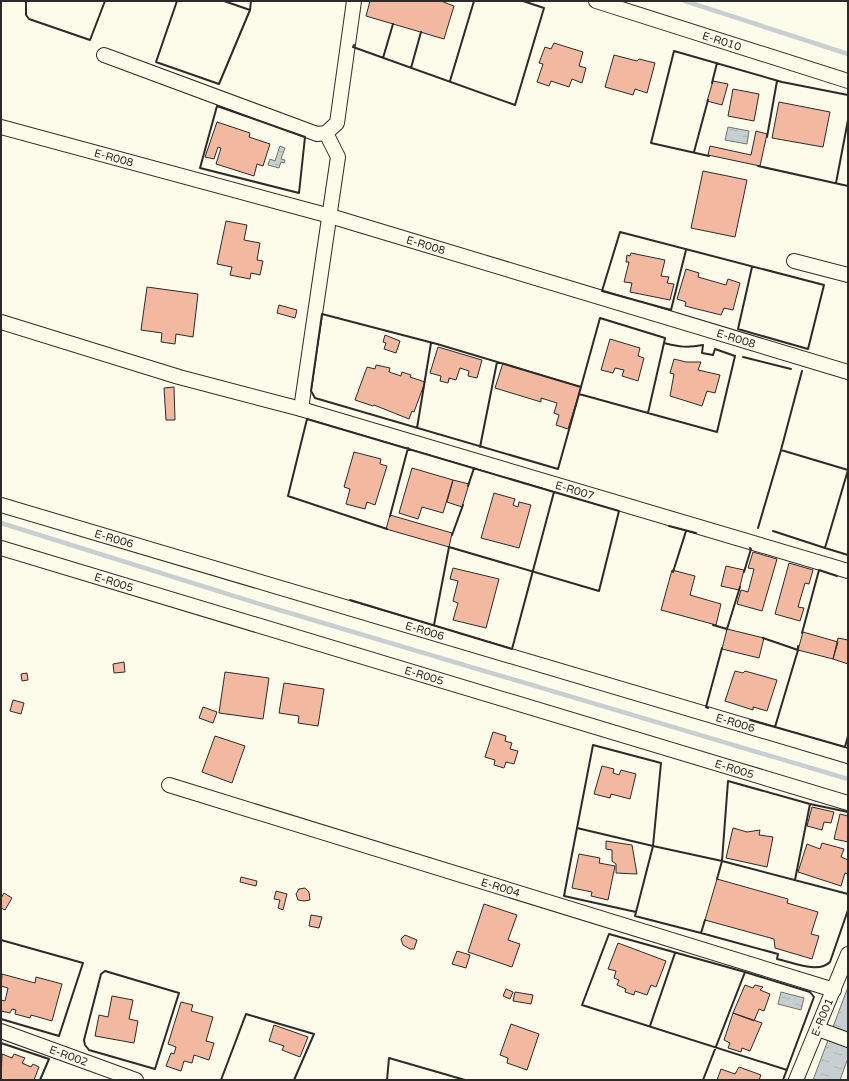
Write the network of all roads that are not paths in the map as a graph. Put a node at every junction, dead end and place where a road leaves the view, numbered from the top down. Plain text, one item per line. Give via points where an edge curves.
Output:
1 (354, 1) edge
2 (596, 1) edge
3 (104, 55) dead end
4 (848, 81) edge
5 (1, 127) edge
6 (326, 132) junction
7 (330, 216) junction
8 (794, 262) dead end
9 (848, 275) edge
10 (1, 322) edge
11 (848, 372) edge
12 (301, 409) junction
13 (1, 505) edge
14 (1, 548) edge
15 (848, 571) edge
16 (848, 756) edge
17 (169, 785) dead end
18 (848, 803) edge
19 (848, 954) edge
20 (834, 990) junction
21 (818, 1028) junction
22 (1, 1030) edge
23 (848, 1040) edge
24 (129, 1079) edge
25 (796, 1080) edge

1 - 6 street via 337,123
2 - 4 street, E-R010
3 - 6 street via 317,134
5 - 7 street, E-R008
6 - 7 street via 338,157
7 - 11 street, E-R008
7 - 12 street
8 - 9 street
10 - 12 street, E-R007 via 179,377
12 - 15 street, E-R007
13 - 16 street, E-R006
14 - 18 street, E-R005
17 - 20 street, E-R004
19 - 20 street, E-R001
20 - 21 street, E-R001
21 - 23 street
21 - 25 street, E-R001
22 - 24 street, E-R002

